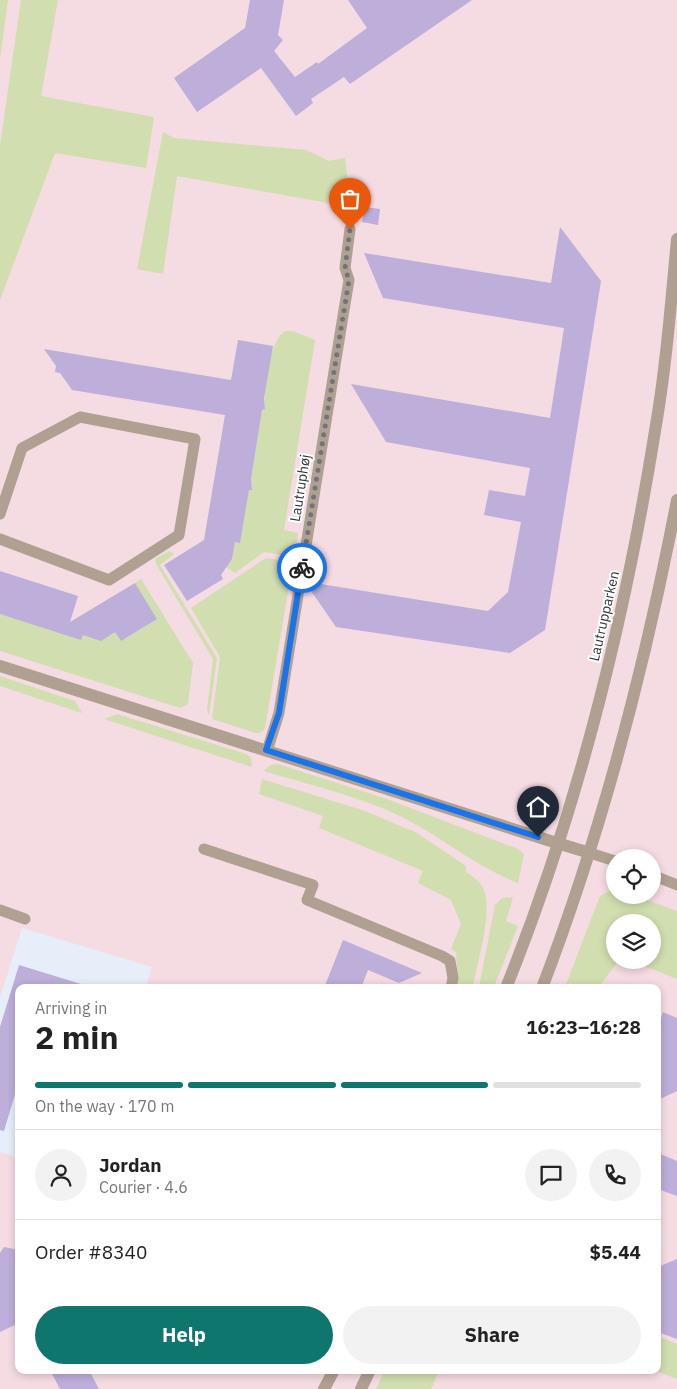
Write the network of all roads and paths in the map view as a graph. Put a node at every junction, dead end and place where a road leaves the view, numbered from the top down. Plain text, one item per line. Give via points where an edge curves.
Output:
1 (350, 229) dead end
2 (677, 239) edge
3 (677, 500) edge
4 (0, 514) edge
5 (0, 539) edge
6 (0, 666) edge
7 (266, 750) junction
8 (557, 843) junction
9 (204, 849) dead end
10 (590, 853) junction
11 (606, 858) edge
12 (661, 879) edge
13 (677, 885) edge
14 (0, 910) edge
15 (25, 919) dead end
16 (452, 984) edge
17 (507, 984) edge
18 (543, 984) edge
19 (332, 1374) edge
20 (368, 1374) edge
21 (324, 1389) edge
22 (361, 1389) edge

1 - 7 lane, Lautruphøj via 345,268 349,280 344,316 279,713
2 - 8 street, Lautrupparken via 656,431 630,567 599,698
3 - 10 street via 629,718
4 - 5 lane via 22,448 80,417 194,439 179,535 109,580
6 - 7 street
7 - 8 street
8 - 10 street
8 - 17 street, Lautrupparken
9 - 16 lane via 312,885 307,900 442,956 450,962
10 - 11 lane
10 - 18 street
12 - 13 lane
14 - 15 lane
19 - 21 street
20 - 22 street

